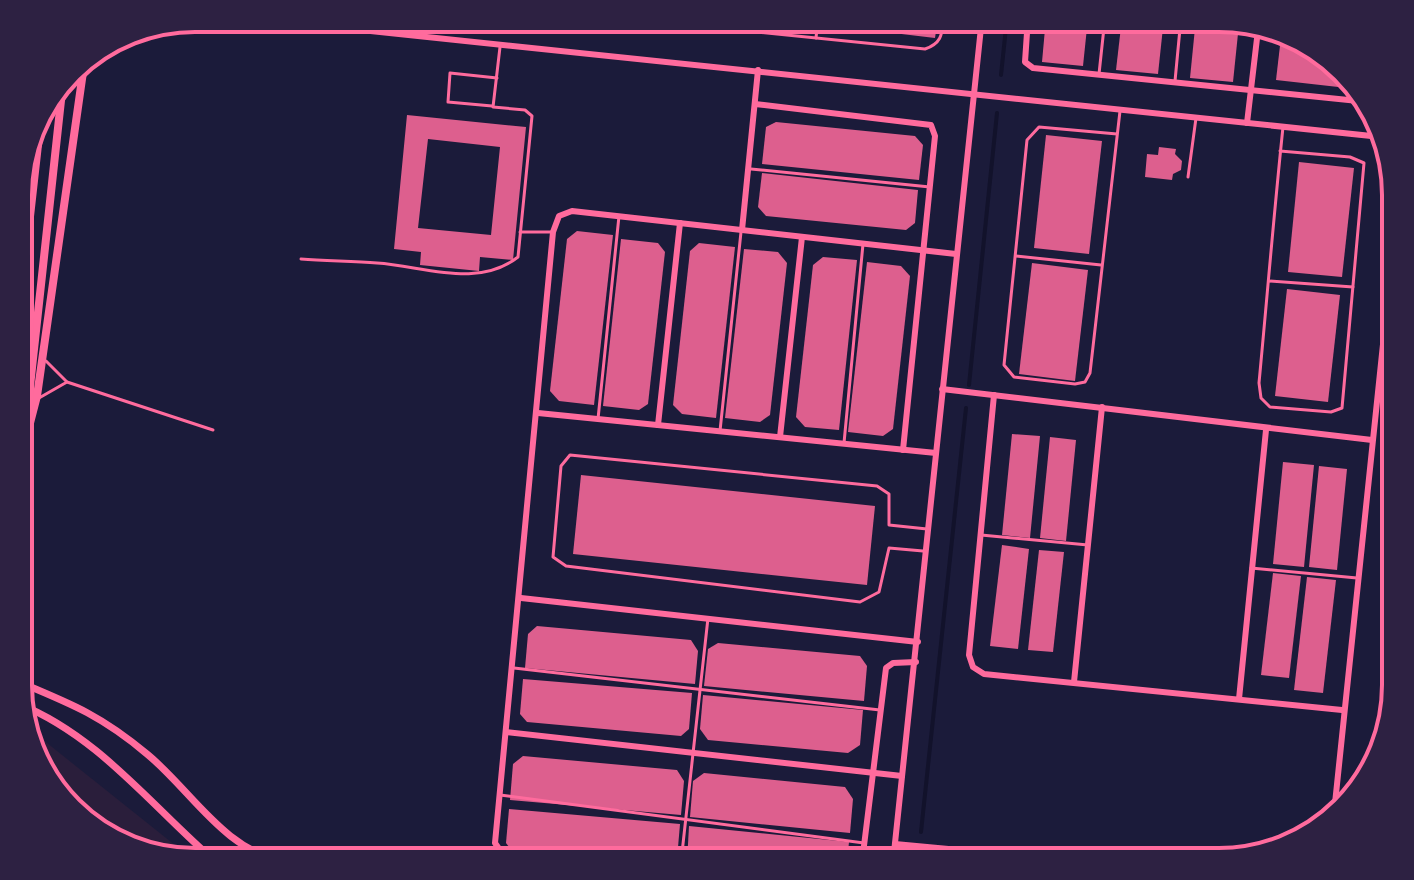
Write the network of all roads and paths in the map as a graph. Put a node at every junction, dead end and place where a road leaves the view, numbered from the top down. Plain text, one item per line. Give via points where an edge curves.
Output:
1 (389, 32) edge
2 (752, 32) edge
3 (817, 32) edge
4 (943, 32) edge
5 (981, 32) edge
6 (1027, 32) edge
7 (1104, 32) edge
8 (1180, 32) edge
9 (1257, 37) edge
10 (816, 39) junction
11 (501, 43) junction
12 (758, 70) junction
13 (1099, 74) junction
14 (82, 78) edge
15 (497, 78) junction
16 (1175, 81) junction
17 (1251, 89) junction
18 (974, 95) junction
19 (1351, 100) edge
20 (60, 104) edge
21 (755, 104) junction
22 (493, 107) junction
23 (1120, 111) junction
24 (1196, 118) junction
25 (1247, 123) junction
26 (1283, 127) junction
27 (1117, 134) junction
28 (1371, 136) edge
29 (1280, 151) junction
30 (748, 168) junction
31 (1188, 177) dead end
32 (930, 187) junction
33 (619, 216) junction
34 (680, 223) junction
35 (742, 230) junction
36 (520, 232) junction
37 (553, 232) junction
38 (802, 237) junction
39 (863, 244) junction
40 (923, 251) junction
41 (956, 254) junction
42 (1016, 256) junction
43 (301, 259) dead end
44 (1101, 265) junction
45 (1269, 281) junction
46 (1353, 287) junction
47 (1382, 348) edge
48 (43, 356) junction
49 (32, 367) edge
50 (67, 382) junction
51 (942, 389) junction
52 (994, 395) junction
53 (36, 399) junction
54 (1102, 407) junction
55 (538, 413) junction
56 (32, 415) edge
57 (598, 419) junction
58 (658, 425) junction
59 (213, 430) dead end
60 (1266, 430) junction
61 (720, 431) junction
62 (780, 437) junction
63 (1372, 440) junction
64 (844, 444) junction
65 (903, 450) junction
66 (936, 453) junction
67 (929, 530) junction
68 (981, 535) junction
69 (1088, 545) junction
70 (927, 551) junction
71 (1251, 568) junction
72 (1357, 578) junction
73 (521, 598) junction
74 (708, 618) junction
75 (918, 642) junction
76 (916, 662) junction
77 (513, 668) junction
78 (1074, 682) junction
79 (32, 687) edge
80 (698, 690) junction
81 (1239, 699) junction
82 (880, 710) junction
83 (1342, 710) junction
84 (34, 712) edge
85 (506, 732) junction
86 (691, 752) junction
87 (873, 773) junction
88 (902, 776) junction
89 (500, 795) junction
90 (1335, 799) edge
91 (685, 820) junction
92 (864, 843) junction
93 (895, 844) junction
94 (201, 848) edge
95 (248, 848) edge
96 (498, 848) edge
97 (682, 848) edge
98 (863, 848) edge
99 (895, 848) edge
100 (938, 848) edge

1 - 11 street
2 - 10 lane
3 - 10 lane
4 - 10 lane via 937,45 925,49
5 - 18 street
6 - 13 street via 1025,62 1033,68
7 - 13 lane
8 - 16 lane
9 - 17 street
11 - 12 street
11 - 15 lane
12 - 18 street
12 - 21 street
13 - 16 street
14 - 48 main road
15 - 22 lane
15 - 22 lane via 450,73 448,102
16 - 17 street
17 - 19 street
17 - 25 street
18 - 23 street
18 - 41 street
20 - 49 main road
21 - 30 street
21 - 32 street via 923,121 935,136
22 - 36 lane via 525,110 532,116
23 - 24 street
23 - 27 lane
24 - 25 street
24 - 31 lane
25 - 26 street
26 - 28 street
26 - 29 lane
27 - 42 lane via 1039,127 1031,132
27 - 44 lane
29 - 45 lane
29 - 46 lane via 1364,163
30 - 32 lane
30 - 35 street
32 - 40 street
33 - 34 street
33 - 37 street via 572,211 559,216
33 - 57 lane
34 - 35 street
34 - 58 street
35 - 38 street
35 - 61 lane
36 - 37 lane
36 - 43 lane via 518,257 505,267 482,272
37 - 55 street
38 - 39 street
38 - 62 street
39 - 40 street
39 - 64 lane
40 - 41 street
40 - 65 street
41 - 51 street
42 - 44 lane
42 - 44 lane via 1004,365 1014,377 1075,384 1085,382 1090,373
45 - 46 lane
45 - 46 lane via 1261,398 1270,407 1331,412 1342,408
47 - 63 street
48 - 50 lane
48 - 53 main road
50 - 53 lane
50 - 59 lane
51 - 52 street
51 - 66 street
52 - 54 street
52 - 68 street
53 - 56 main road
54 - 60 street
54 - 69 street
55 - 57 street
55 - 73 street
57 - 58 street
58 - 61 street
60 - 63 street
60 - 71 street
61 - 62 street
62 - 64 street
63 - 72 street
64 - 65 street
65 - 66 street
66 - 67 street
67 - 70 street
67 - 70 lane via 889,525 889,494 877,486 570,455 561,466 553,557 566,566 860,602 879,592 889,548
68 - 69 lane
68 - 78 street via 969,655 973,667 984,674
69 - 78 street
70 - 75 street
71 - 72 lane
71 - 81 street
72 - 83 street
73 - 74 street
73 - 77 street
74 - 75 street
74 - 80 lane
75 - 76 street
76 - 82 street via 886,668
76 - 88 street
77 - 80 lane
77 - 85 street
78 - 81 street
79 - 95 street via 73,702 113,727 150,756 215,825
80 - 82 lane
80 - 86 lane
81 - 83 street
82 - 87 street
83 - 90 street
84 - 94 street via 104,757
85 - 86 street
85 - 89 street
86 - 87 street
86 - 91 lane
87 - 88 street
87 - 92 street
88 - 93 street
89 - 91 lane
89 - 96 street
91 - 92 lane
91 - 97 lane
92 - 98 street
93 - 99 street
93 - 100 street

